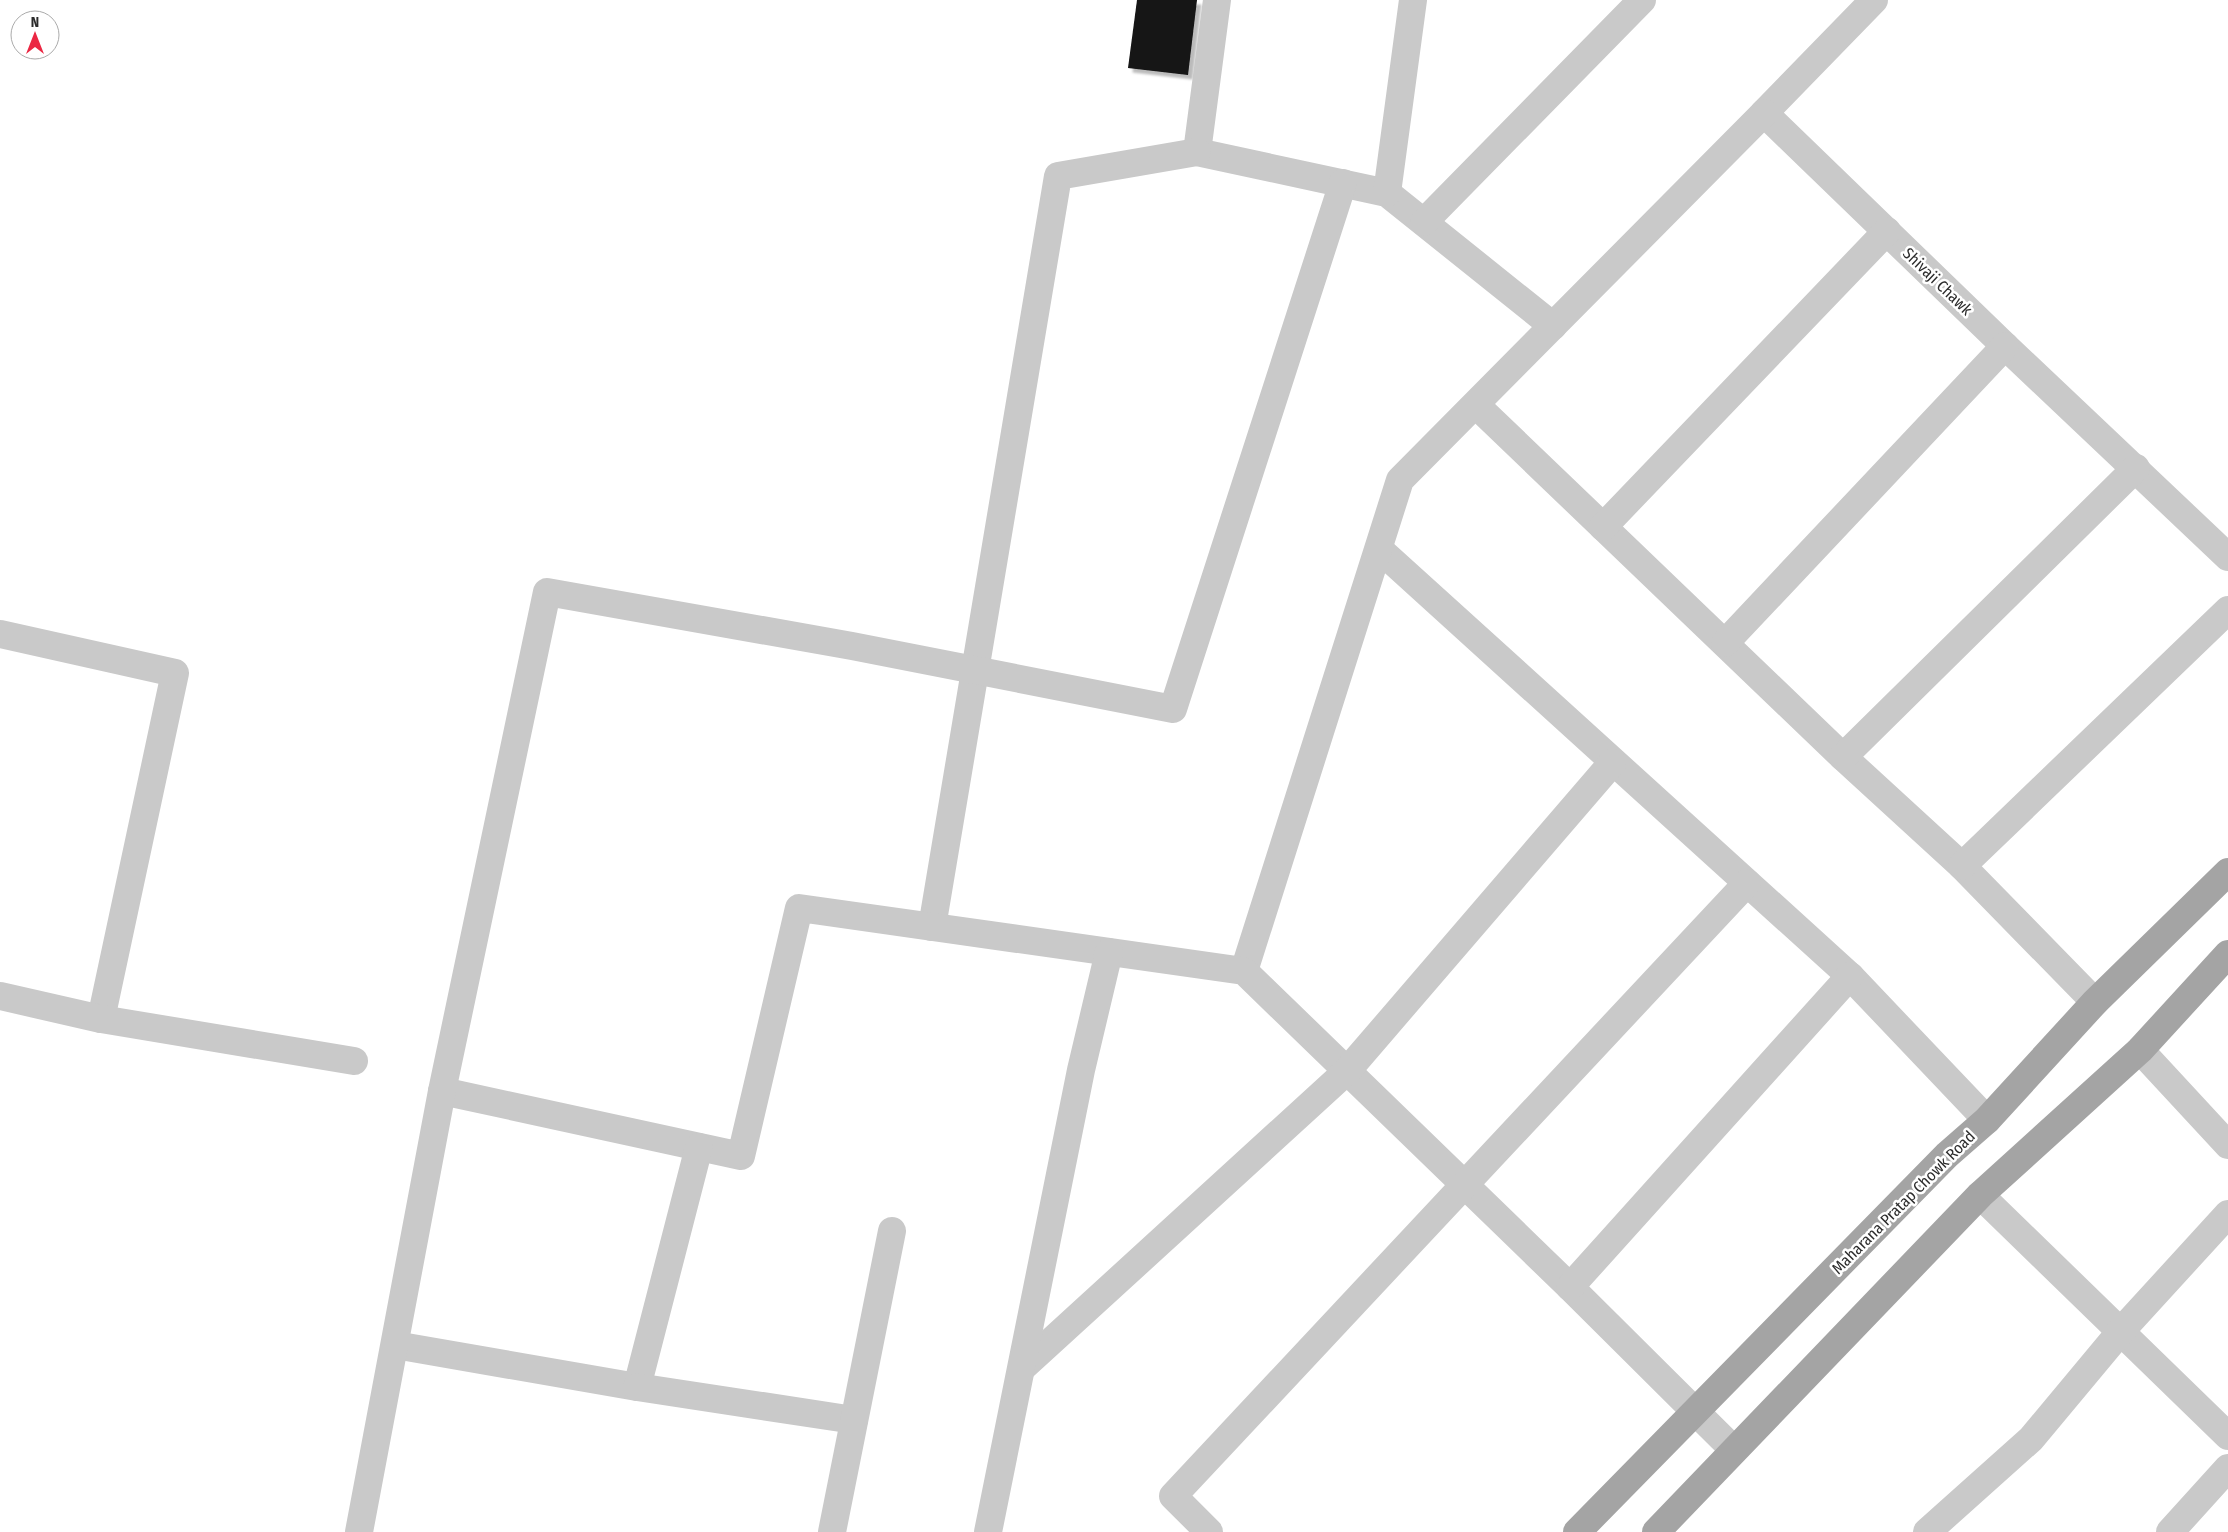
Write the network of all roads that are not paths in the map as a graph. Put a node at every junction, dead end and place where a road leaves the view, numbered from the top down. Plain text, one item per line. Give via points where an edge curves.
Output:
1 (1218, 0) edge
2 (1413, 0) edge
3 (1642, 0) edge
4 (1874, 0) edge
5 (1764, 113) junction
6 (1197, 152) junction
7 (1343, 183) junction
8 (1387, 192) junction
9 (1424, 222) junction
10 (1887, 231) junction
11 (1553, 326) junction
12 (2005, 346) junction
13 (1476, 405) junction
14 (2136, 468) junction
15 (1604, 527) junction
16 (1379, 549) junction
17 (2228, 556) edge
18 (2228, 610) edge
19 (0, 634) edge
20 (1725, 643) junction
21 (974, 669) junction
22 (1843, 757) junction
23 (1612, 763) junction
24 (1962, 866) junction
25 (2228, 872) edge
26 (1747, 883) junction
27 (932, 928) junction
28 (1109, 952) junction
29 (2228, 954) edge
30 (1244, 971) junction
31 (1850, 976) junction
32 (0, 996) edge
33 (2095, 1002) junction
34 (101, 1019) junction
35 (2140, 1050) junction
36 (354, 1062) dead end
37 (1347, 1071) junction
38 (442, 1091) junction
39 (1987, 1120) junction
40 (2228, 1145) edge
41 (699, 1147) junction
42 (1465, 1184) junction
43 (1980, 1195) junction
44 (2228, 1214) edge
45 (892, 1231) dead end
46 (1570, 1287) junction
47 (2121, 1331) junction
48 (394, 1344) junction
49 (1022, 1368) junction
50 (637, 1386) junction
51 (1697, 1411) junction
52 (854, 1420) junction
53 (2228, 1436) edge
54 (1734, 1450) junction
55 (2228, 1468) edge
56 (359, 1532) edge
57 (832, 1532) edge
58 (988, 1532) edge
59 (1210, 1532) edge
60 (1577, 1532) edge
61 (1656, 1532) edge
62 (1927, 1532) edge
63 (2170, 1532) edge

1 - 6 street
2 - 8 street
3 - 9 street
4 - 5 street
5 - 10 street, Shivaji Chawk
5 - 11 street
6 - 7 street
6 - 21 street via 1058,176
7 - 8 street
7 - 21 street via 1173,709
8 - 9 street
9 - 11 street
10 - 12 street, Shivaji Chawk
10 - 15 street
11 - 13 street
12 - 14 street, Shivaji Chawk
12 - 20 street
13 - 15 street
13 - 16 street via 1400,480
14 - 17 street, Shivaji Chawk
14 - 22 street
15 - 20 street
16 - 23 street
16 - 30 street
18 - 24 street
19 - 34 street via 175,673
20 - 22 street
21 - 27 street
21 - 38 street via 547,592
22 - 24 street
23 - 26 street
23 - 37 street
24 - 33 street
25 - 33 main road, Maharana Pratap Chowk Road
26 - 31 street
26 - 42 street
27 - 28 street
27 - 41 street via 799,908 741,1156
28 - 30 street
28 - 49 street via 1081,1070
29 - 35 main road
30 - 37 street
31 - 39 street
31 - 46 street
32 - 34 street
33 - 39 main road, Maharana Pratap Chowk Road
34 - 36 street
35 - 40 street
35 - 43 main road
37 - 42 street
37 - 49 street
38 - 41 street
38 - 48 street
39 - 51 main road, Maharana Pratap Chowk Road via 1948,1155
41 - 50 street
42 - 46 street
42 - 59 street via 1173,1496
43 - 47 street
43 - 54 main road
44 - 47 street
45 - 52 street
46 - 51 street
47 - 53 street
47 - 62 street via 2031,1439
48 - 50 street
48 - 56 street
49 - 58 street
50 - 52 street
51 - 54 street
51 - 60 main road, Maharana Pratap Chowk Road
52 - 57 street
54 - 61 main road
55 - 63 street

